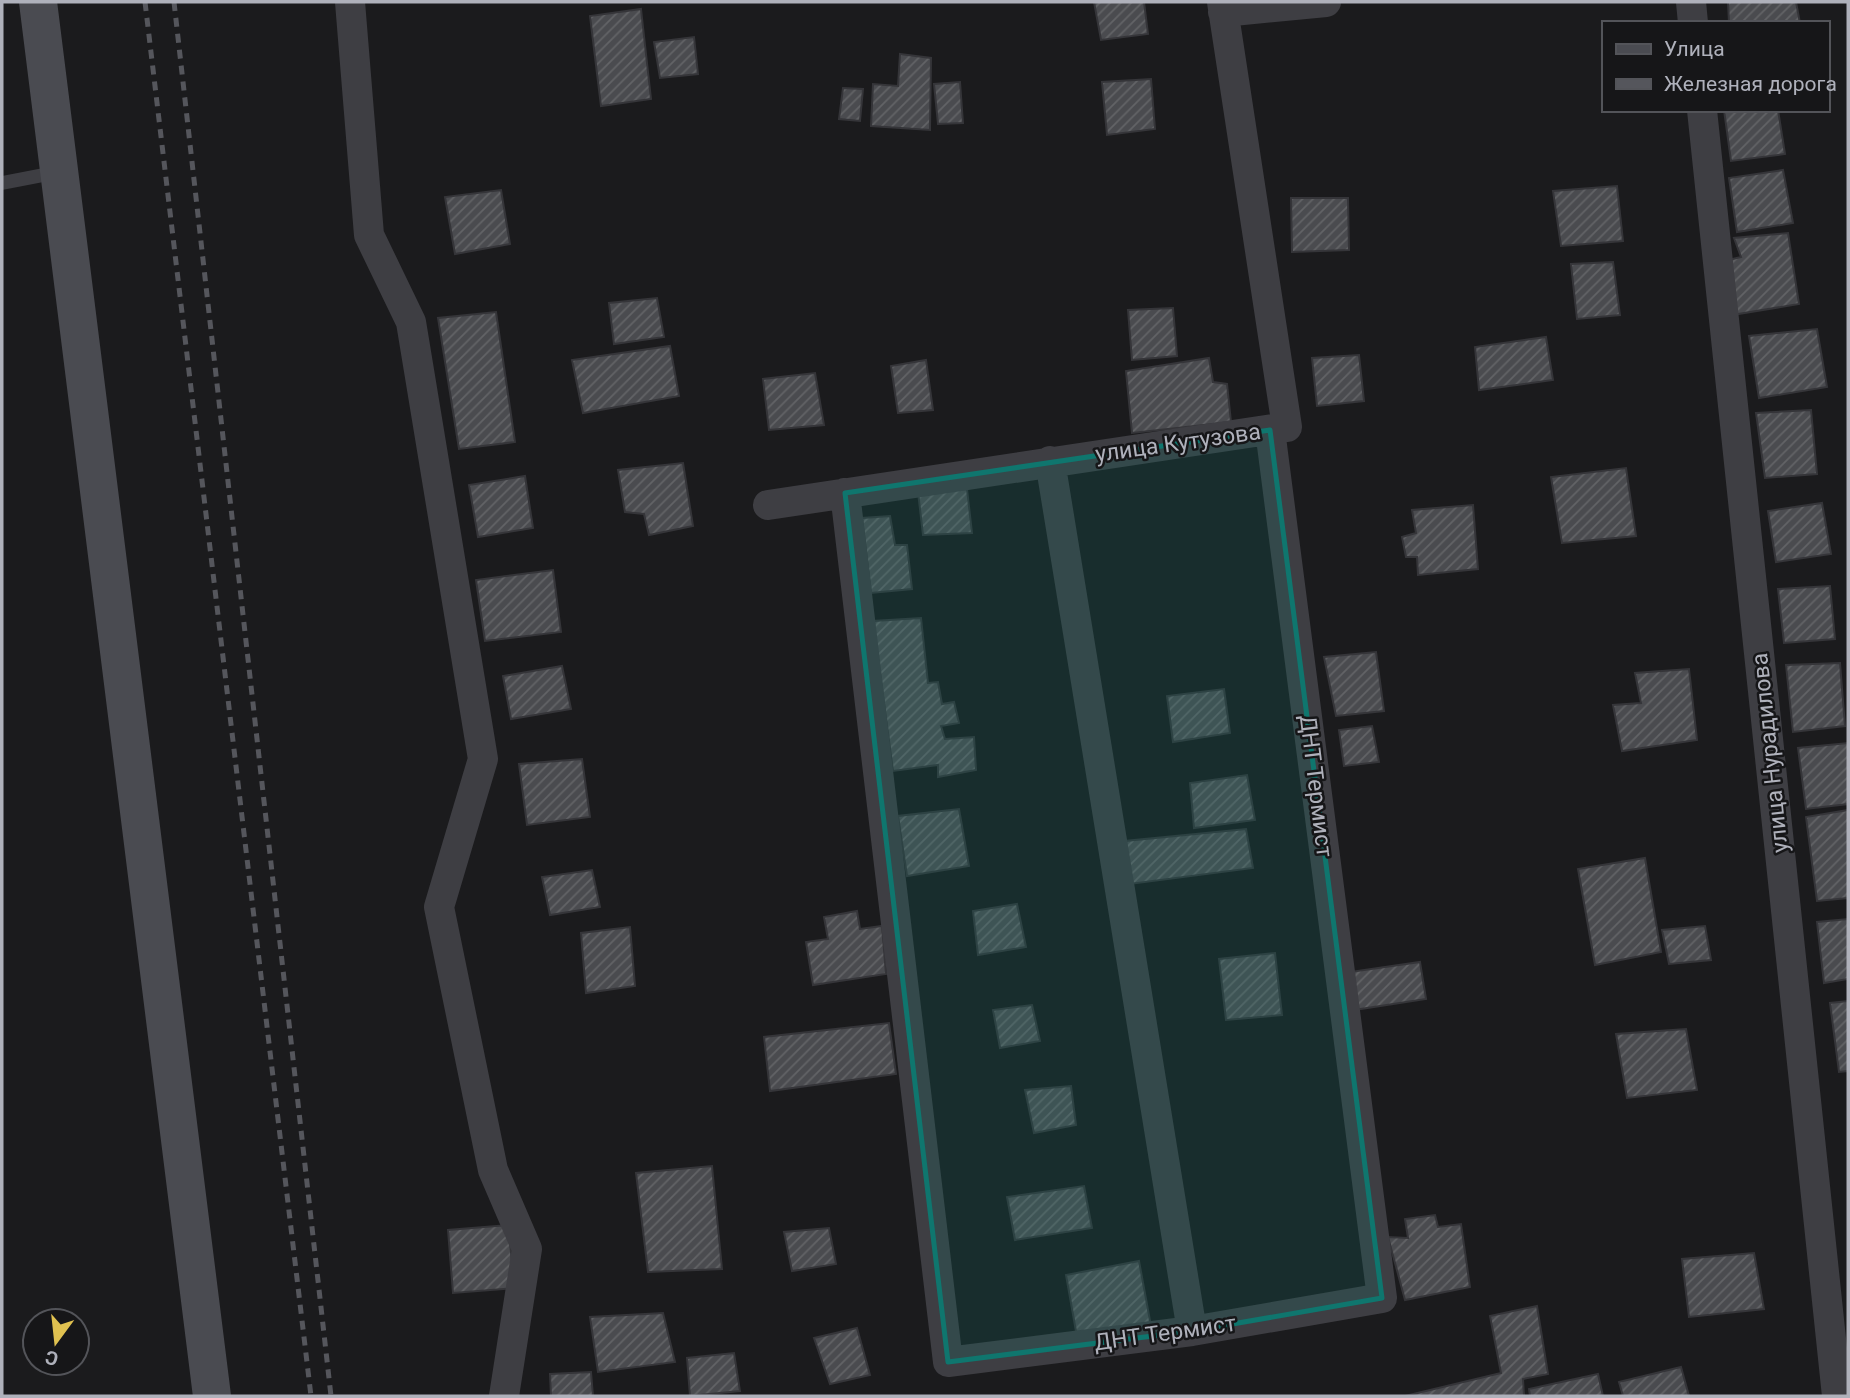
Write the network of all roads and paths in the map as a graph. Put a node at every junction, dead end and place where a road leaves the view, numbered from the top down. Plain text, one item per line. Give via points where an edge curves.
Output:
1 (38, 2) edge
2 (350, 2) edge
3 (1326, 2) edge
4 (1691, 2) edge
5 (1223, 7) edge
6 (1693, 21) edge
7 (1702, 112) edge
8 (60, 172) junction
9 (2, 183) edge
10 (1270, 430) junction
11 (1050, 461) junction
12 (845, 493) junction
13 (768, 505) dead end
14 (1192, 1331) junction
15 (212, 1396) edge
16 (504, 1396) edge
17 (1837, 1396) edge

1 - 8 street
2 - 16 street via 369,235 411,322 483,759 439,907 493,1170 527,1249
3 - 5 street
4 - 6 street
5 - 10 street, улица Кутузова via 1287,427
7 - 17 street, улица Нурадилова
8 - 9 lane
8 - 15 street
10 - 11 street, улица Кутузова
10 - 14 street, ДНТ Термист via 1382,1297
11 - 12 street, улица Кутузова
11 - 14 street
12 - 13 street, улица Кутузова
12 - 14 street, ДНТ Термист via 948,1362

